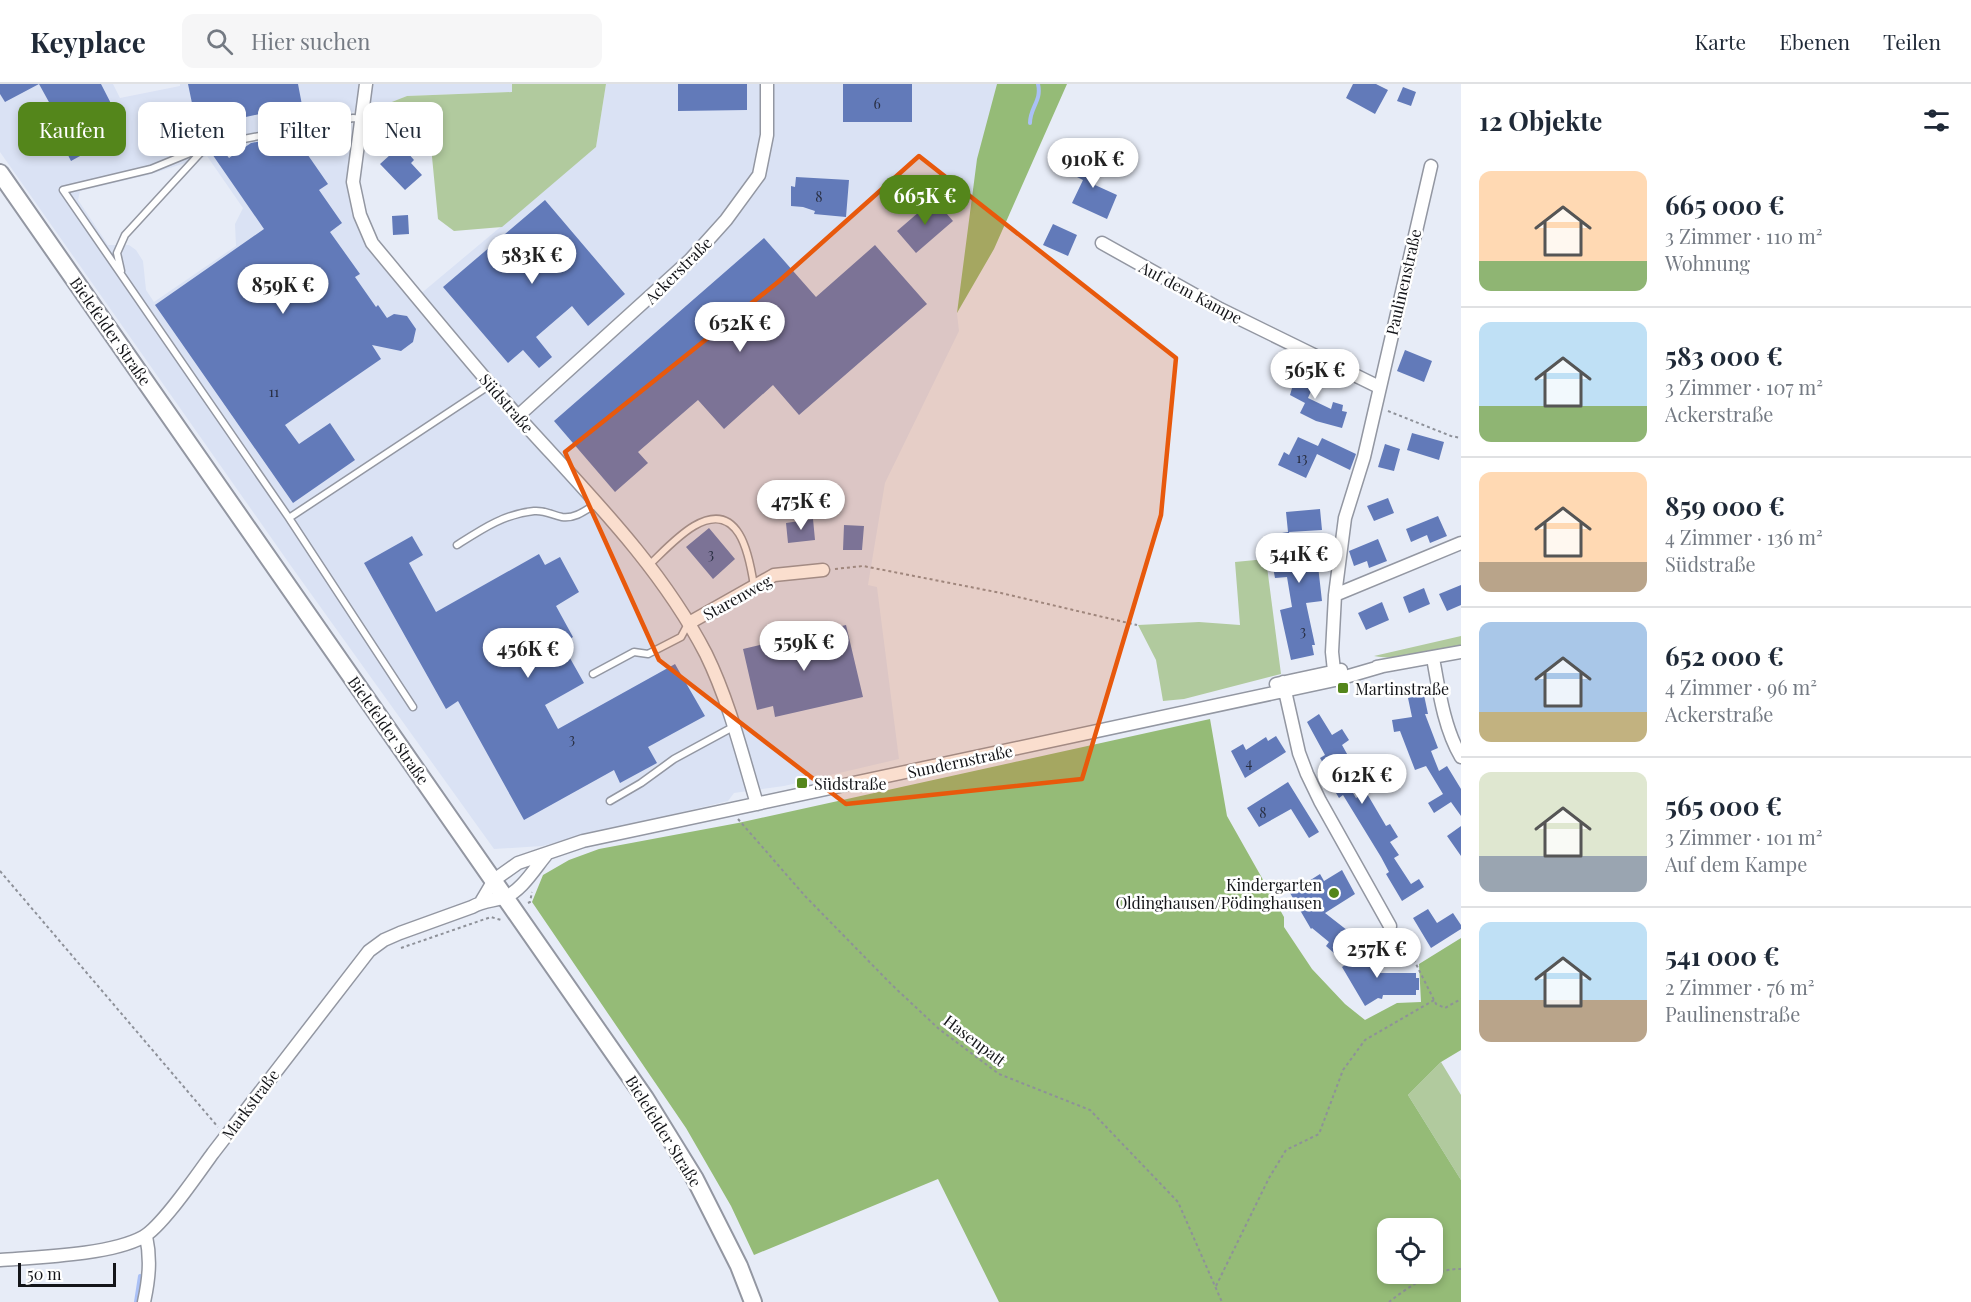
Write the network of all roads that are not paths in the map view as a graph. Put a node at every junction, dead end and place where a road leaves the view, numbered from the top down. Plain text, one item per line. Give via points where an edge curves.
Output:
1 (366, 84) edge
2 (767, 84) edge
3 (361, 119) junction
4 (246, 139) edge
5 (183, 156) edge
6 (198, 156) edge
7 (1431, 166) dead end
8 (0, 172) edge
9 (1102, 243) dead end
10 (122, 274) junction
11 (490, 384) junction
12 (1379, 387) junction
13 (518, 416) junction
14 (596, 504) junction
15 (289, 518) junction
16 (1461, 543) edge
17 (457, 545) dead end
18 (648, 566) junction
19 (823, 570) road end
20 (754, 586) junction
21 (1335, 595) junction
22 (689, 623) junction
23 (1461, 652) edge
24 (1433, 658) junction
25 (593, 674) dead end
26 (1334, 675) junction
27 (1284, 686) junction
28 (413, 707) dead end
29 (733, 727) junction
30 (1461, 757) edge
31 (610, 801) dead end
32 (757, 804) junction
33 (547, 854) junction
34 (494, 880) junction
35 (481, 902) junction
36 (510, 904) junction
37 (1390, 926) dead end
38 (146, 1236) junction
39 (0, 1260) edge
40 (144, 1302) edge
41 (753, 1302) edge

1 - 3 street, Südstraße
2 - 13 street, Ackerstraße via 767,135 759,176 690,260
3 - 4 lane
3 - 11 street, Südstraße via 353,182 360,215 372,243
5 - 10 lane via 151,169 63,190
6 - 10 lane via 125,235 117,253
7 - 12 street, Paulinenstraße
8 - 34 main road, Bielefelder Straße
9 - 12 street, Auf dem Kampe via 1220,309
10 - 15 lane
11 - 13 street, Südstraße
11 - 15 lane
12 - 21 street, Paulinenstraße via 1364,458 1345,518
13 - 14 street, Südstraße
14 - 17 lane via 575,516 541,511 516,514 490,523
14 - 18 street, Südstraße
15 - 28 lane
16 - 21 street
18 - 20 lane via 692,527 719,518 738,532
18 - 22 street, Südstraße
19 - 20 street, Starenweg via 774,575
20 - 22 street, Starenweg
21 - 26 street, Paulinenstraße
22 - 25 lane via 681,637 648,654 634,652
22 - 29 street, Südstraße via 707,656
23 - 24 street, Sundernstraße
24 - 26 street, Sundernstraße
24 - 30 street via 1443,708
26 - 27 street, Sundernstraße
27 - 32 street, Sundernstraße via 1234,701
27 - 37 street via 1307,774
29 - 31 lane
29 - 32 street, Südstraße
32 - 33 street, Sundernstraße via 583,841
33 - 34 street, Sundernstraße via 518,863
33 - 36 street
34 - 35 street
34 - 36 main road, Bielefelder Straße
35 - 36 street, Markstraße
35 - 38 street, Markstraße via 384,940 369,951
36 - 41 main road, Bielefelder Straße via 645,1098 695,1179
38 - 39 street, Markstraße via 110,1248
38 - 40 street via 150,1253

